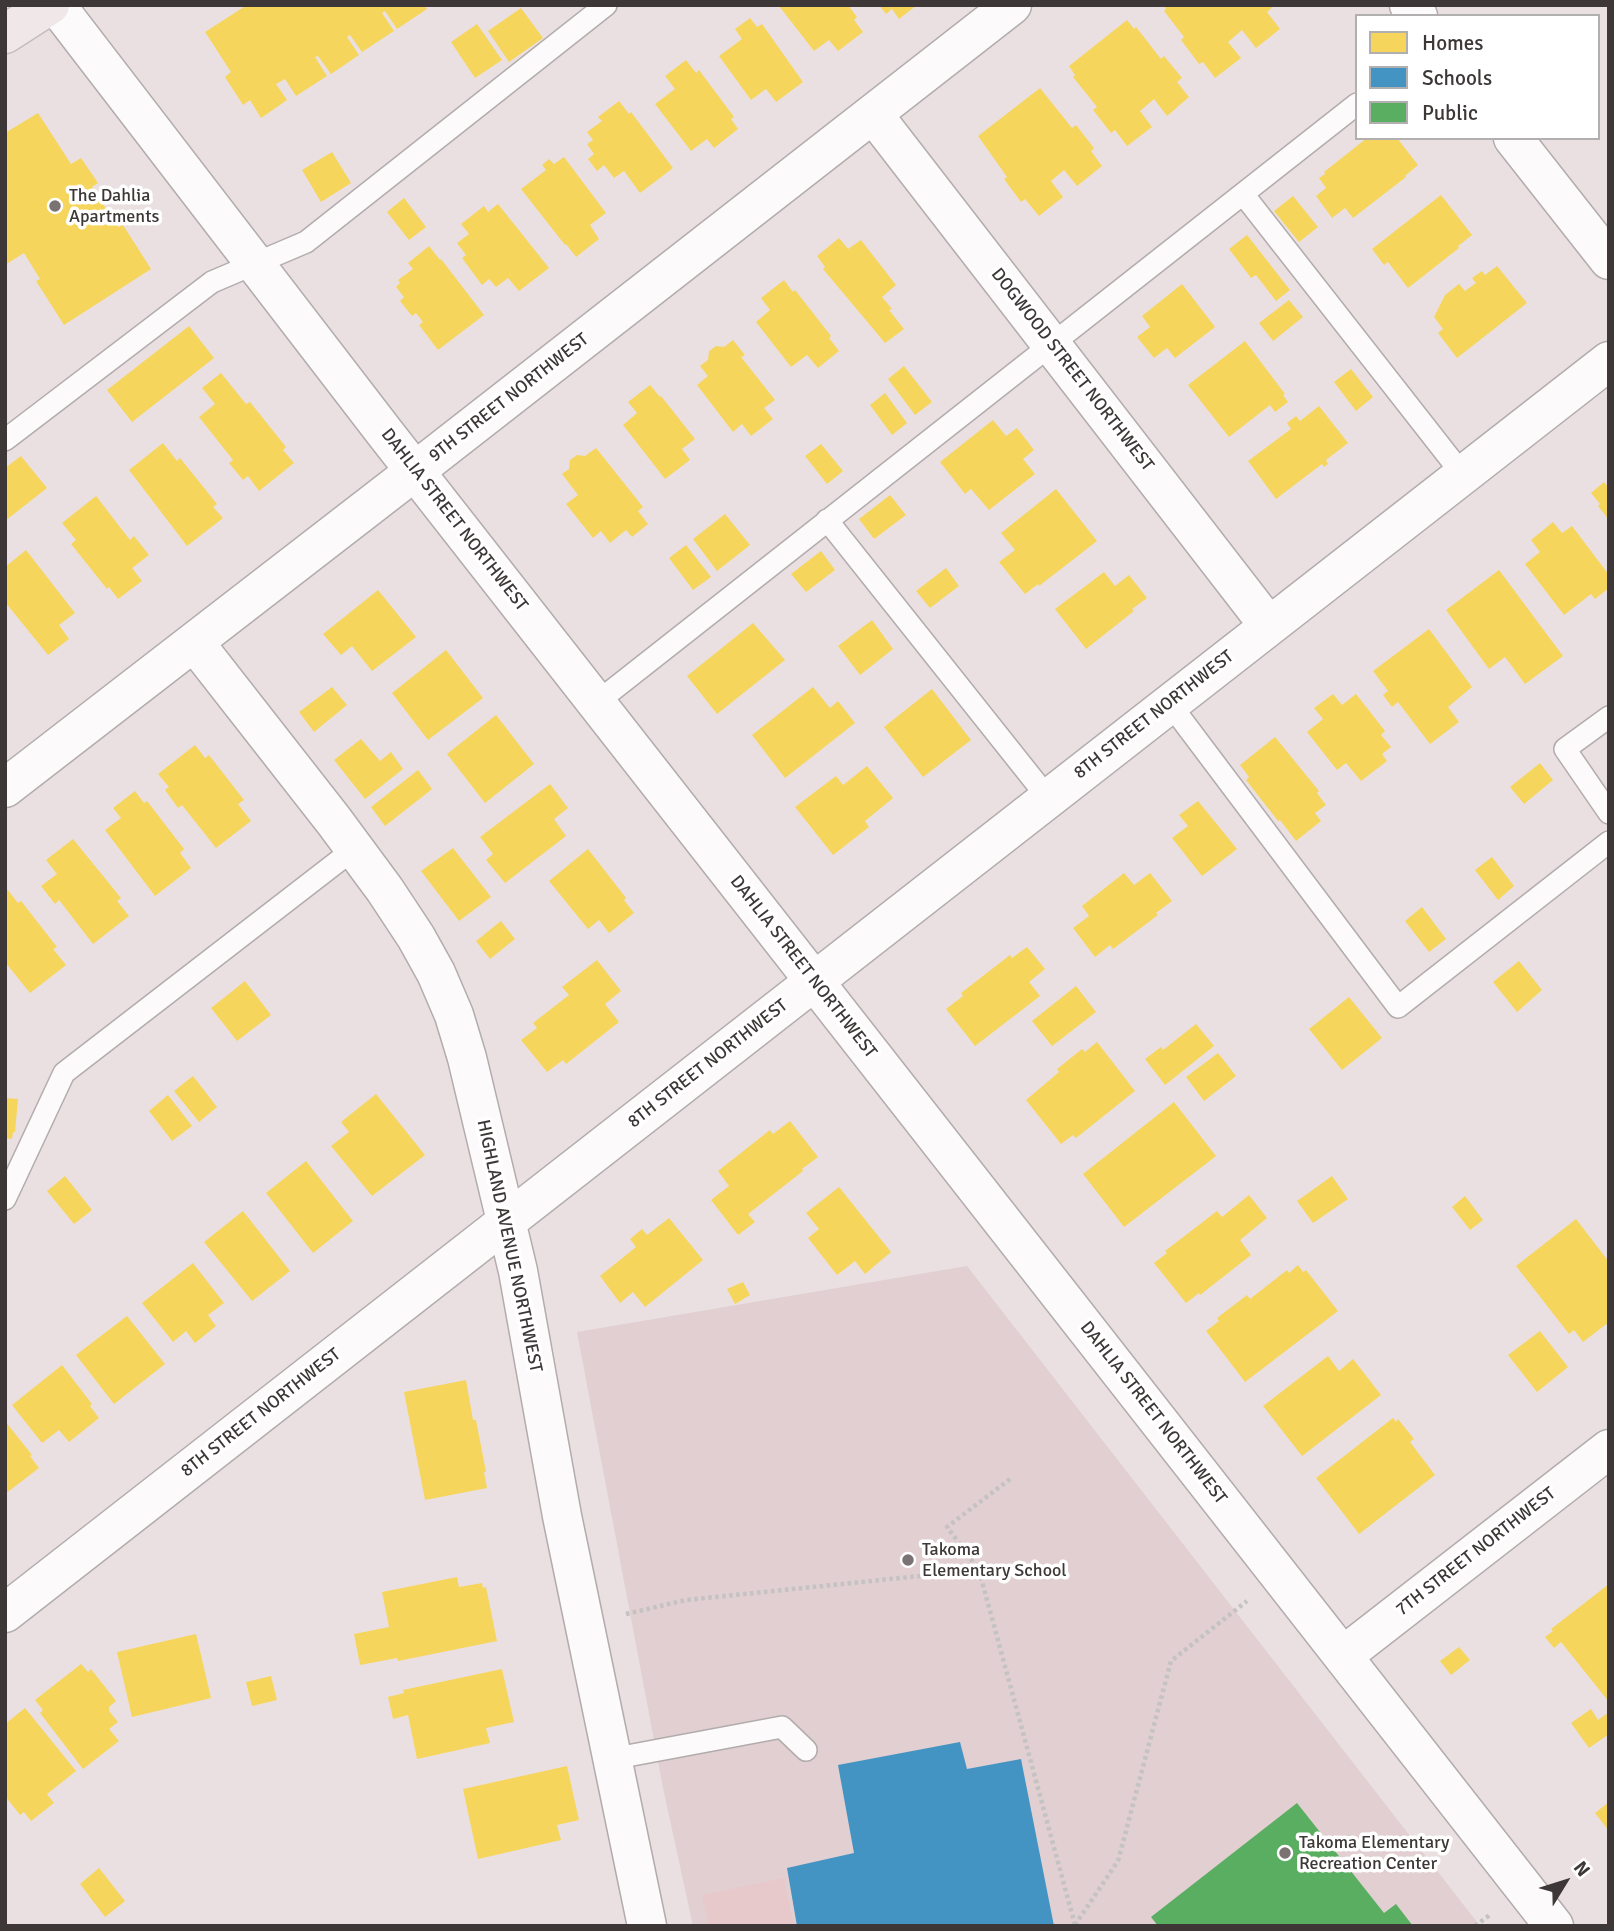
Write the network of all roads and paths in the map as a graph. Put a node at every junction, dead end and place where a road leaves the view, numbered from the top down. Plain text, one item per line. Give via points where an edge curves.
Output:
1 (50, 5) edge
2 (56, 5) edge
3 (606, 5) edge
4 (1012, 5) edge
5 (5, 34) edge
6 (1355, 106) edge
7 (873, 114) junction
8 (1515, 140) edge
9 (1243, 194) junction
10 (1609, 260) edge
11 (255, 263) junction
12 (1051, 344) junction
13 (1609, 361) edge
14 (5, 440) edge
15 (415, 471) junction
16 (1463, 475) junction
17 (827, 520) junction
18 (1269, 626) junction
19 (194, 642) junction
20 (596, 703) junction
21 (1170, 704) junction
22 (1609, 717) edge
23 (5, 788) edge
24 (1048, 798) junction
25 (1609, 813) edge
26 (1609, 842) edge
27 (354, 849) junction
28 (814, 982) junction
29 (5, 1199) edge
30 (507, 1221) junction
31 (1609, 1449) edge
32 (1010, 1479) dead end
33 (979, 1570) junction
34 (1247, 1601) dead end
35 (5, 1613) edge
36 (619, 1616) dead end
37 (1344, 1655) junction
38 (806, 1750) dead end
39 (611, 1759) junction
40 (1491, 1914) dead end
41 (1075, 1925) edge
42 (647, 1926) edge
43 (1475, 1926) edge
44 (1554, 1926) edge

1 - 5 highway
2 - 11 street, DAHLIA STREET NORTHWEST
3 - 11 lane via 306,242
4 - 7 street, 9TH STREET NORTHWEST
6 - 9 lane
7 - 12 street, DOGWOOD STREET NORTHWEST
7 - 15 street, 9TH STREET NORTHWEST
8 - 10 street
9 - 12 lane
9 - 16 lane
11 - 14 lane via 212,282
11 - 15 street, DAHLIA STREET NORTHWEST
12 - 17 lane
12 - 18 street, DOGWOOD STREET NORTHWEST
13 - 16 street, 8TH STREET NORTHWEST
15 - 19 street, 9TH STREET NORTHWEST
15 - 20 street, DAHLIA STREET NORTHWEST
16 - 18 street, 8TH STREET NORTHWEST
17 - 20 lane
17 - 24 lane
18 - 21 street, 8TH STREET NORTHWEST
19 - 23 street, 9TH STREET NORTHWEST
19 - 27 street, HIGHLAND AVENUE NORTHWEST
20 - 28 street, DAHLIA STREET NORTHWEST
21 - 24 street, 8TH STREET NORTHWEST
21 - 26 lane via 1398,1007
22 - 25 lane via 1566,749
24 - 28 street, 8TH STREET NORTHWEST
27 - 29 lane via 64,1073
27 - 30 street, HIGHLAND AVENUE NORTHWEST via 416,937 446,994 467,1058
28 - 30 street, 8TH STREET NORTHWEST
28 - 37 street, DAHLIA STREET NORTHWEST
30 - 35 street, 8TH STREET NORTHWEST
30 - 39 street, HIGHLAND AVENUE NORTHWEST
31 - 37 street, 7TH STREET NORTHWEST
32 - 33 path via 947,1527
33 - 36 path via 685,1600
33 - 41 path
34 - 41 path via 1171,1661 1118,1861
37 - 44 street, DAHLIA STREET NORTHWEST
38 - 39 lane via 782,1727
39 - 42 street, HIGHLAND AVENUE NORTHWEST
40 - 43 path

